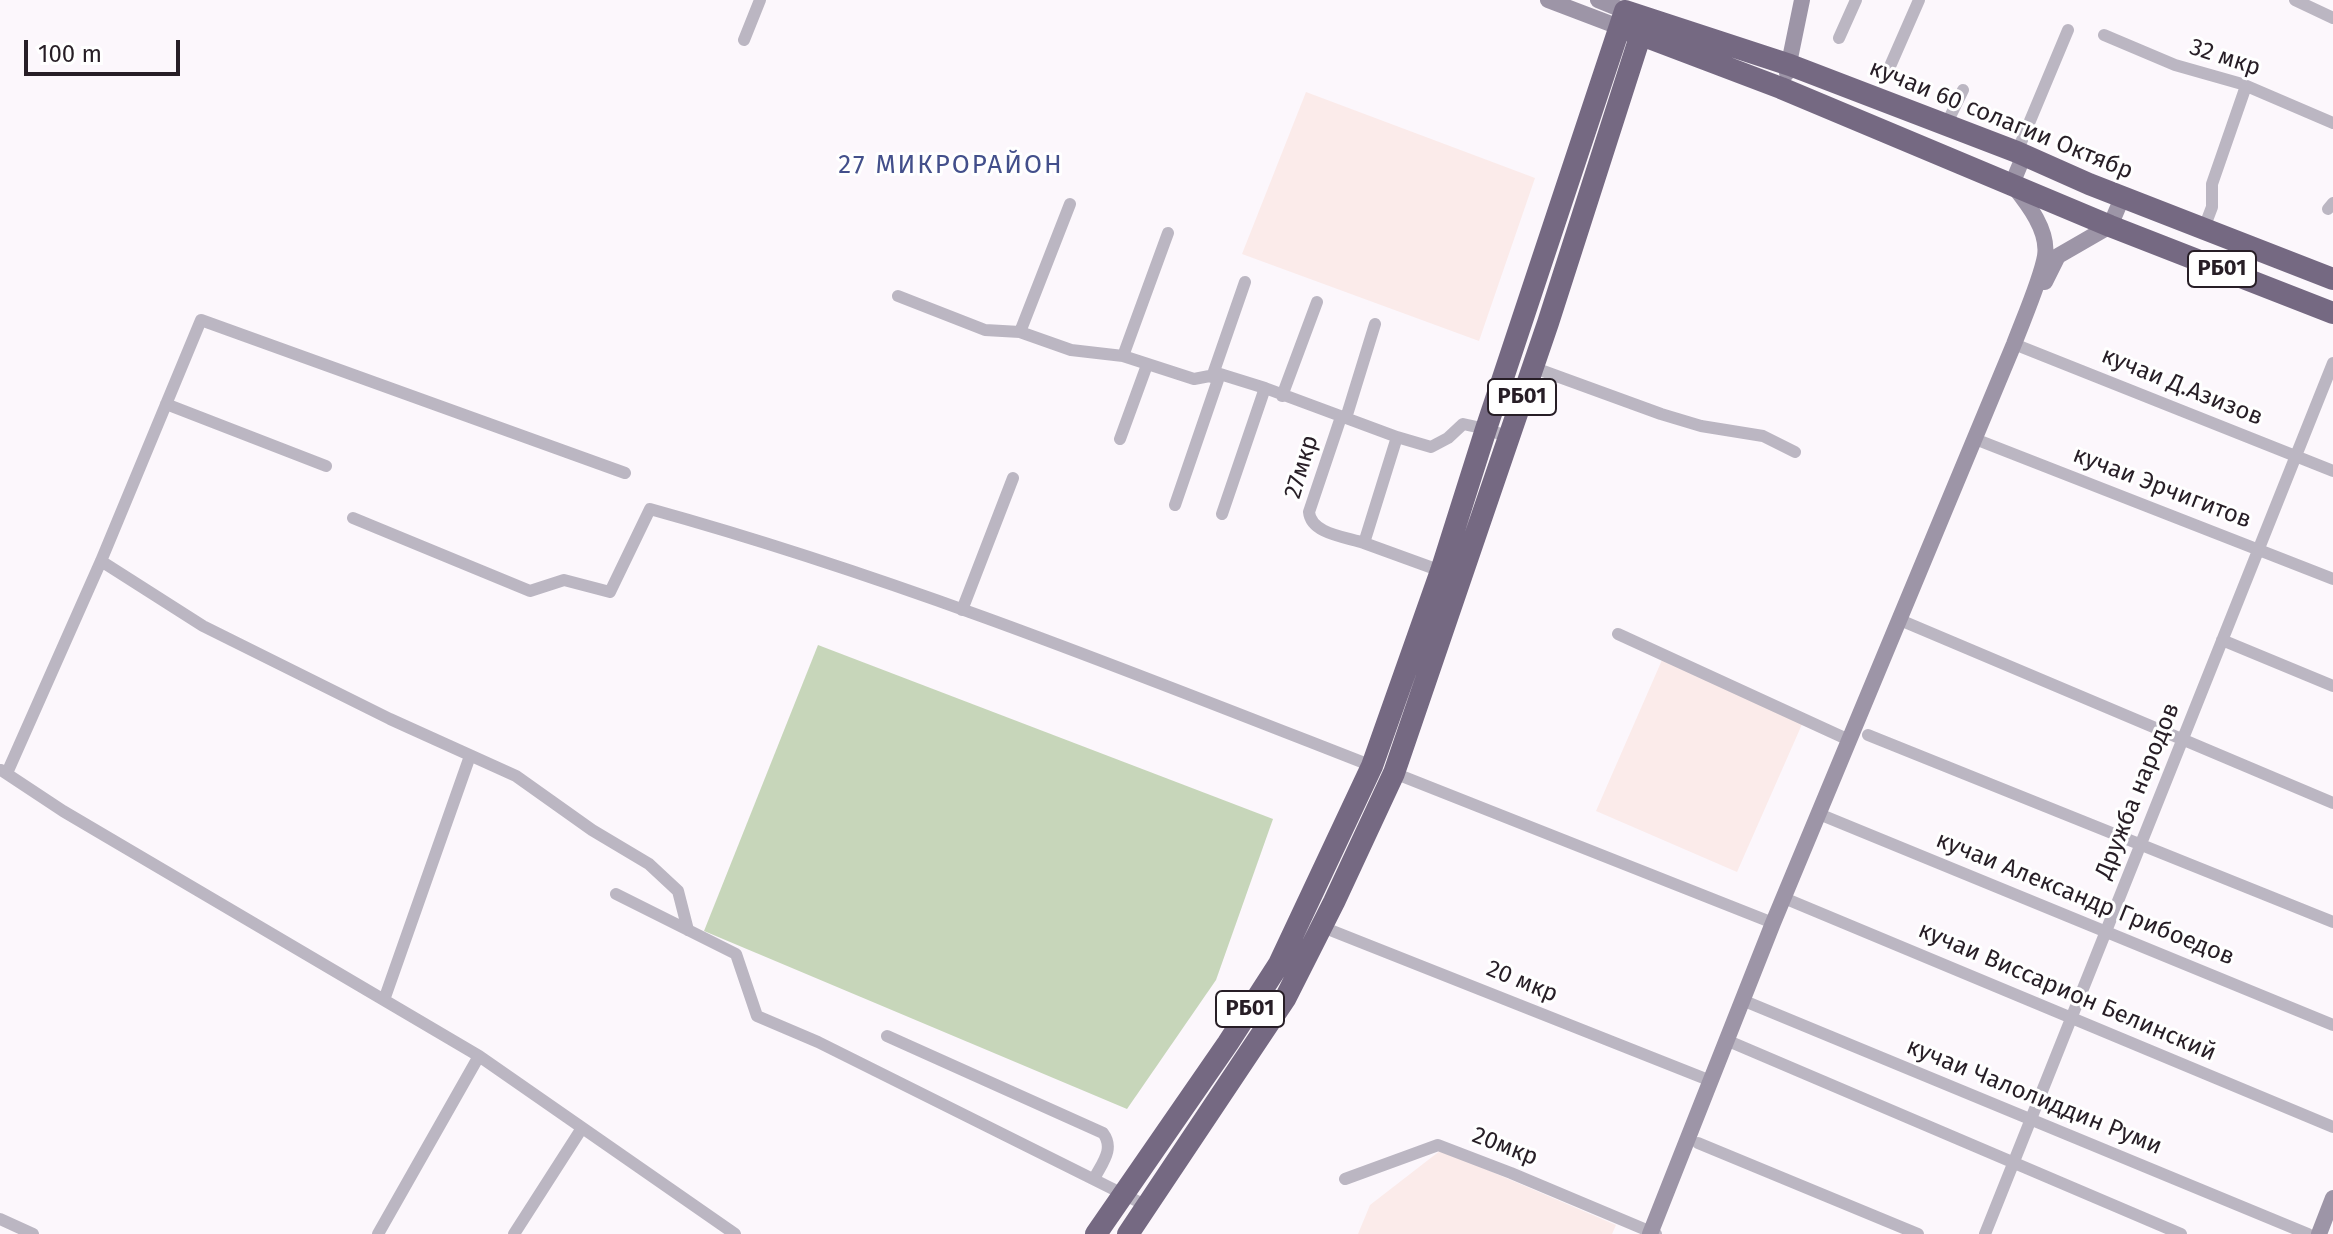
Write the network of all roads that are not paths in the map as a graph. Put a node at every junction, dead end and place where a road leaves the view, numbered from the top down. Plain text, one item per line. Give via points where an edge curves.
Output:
1 (760, 0) edge
2 (1548, 0) edge
3 (1598, 0) edge
4 (1802, 0) edge
5 (1856, 0) edge
6 (1919, 0) edge
7 (2295, 0) edge
8 (1628, 16) edge
9 (2333, 18) edge
10 (2068, 30) dead end
11 (2104, 35) dead end
12 (1839, 38) dead end
13 (744, 40) dead end
14 (1891, 64) dead end
15 (1790, 65) junction
16 (2246, 86) junction
17 (1781, 88) junction
18 (1963, 90) dead end
19 (2333, 123) edge
20 (1946, 125) junction
21 (2021, 148) junction
22 (2012, 184) junction
23 (2122, 198) junction
24 (1070, 204) dead end
25 (2110, 226) junction
26 (2204, 228) junction
27 (1168, 233) dead end
28 (2285, 260) junction
29 (2333, 279) edge
30 (1245, 282) dead end
31 (2274, 290) junction
32 (898, 296) dead end
33 (1317, 302) dead end
34 (2333, 313) edge
35 (1375, 324) dead end
36 (1020, 332) junction
37 (2014, 344) junction
38 (1123, 356) junction
39 (2333, 363) edge
40 (1147, 365) junction
41 (1532, 367) junction
42 (1216, 376) junction
43 (1265, 388) junction
44 (1282, 396) junction
45 (166, 404) junction
46 (1344, 418) junction
47 (1486, 429) junction
48 (1397, 437) junction
49 (1509, 437) junction
50 (1120, 439) dead end
51 (1975, 439) junction
52 (1795, 452) dead end
53 (2296, 456) junction
54 (326, 466) dead end
55 (2333, 471) edge
56 (625, 473) dead end
57 (1013, 478) dead end
58 (1175, 505) dead end
59 (1222, 514) dead end
60 (353, 518) dead end
61 (1364, 543) junction
62 (2259, 549) junction
63 (101, 561) junction
64 (1441, 571) junction
65 (2333, 579) edge
66 (962, 610) junction
67 (1900, 620) junction
68 (1618, 634) dead end
69 (2222, 640) junction
70 (2333, 686) edge
71 (1868, 735) dead end
72 (1846, 738) junction
73 (2183, 739) junction
74 (470, 756) junction
75 (1372, 766) junction
76 (3, 771) edge
77 (1394, 773) junction
78 (2333, 803) edge
79 (1819, 814) junction
80 (2140, 845) junction
81 (616, 894) dead end
82 (1784, 898) junction
83 (1302, 913) junction
84 (2333, 922) edge
85 (1773, 923) junction
86 (1321, 927) junction
87 (688, 930) junction
88 (2106, 931) junction
89 (384, 1000) junction
90 (1742, 1000) junction
91 (2071, 1018) junction
92 (2333, 1025) edge
93 (887, 1036) dead end
94 (1726, 1040) junction
95 (479, 1056) junction
96 (1708, 1080) junction
97 (2031, 1119) junction
98 (2333, 1127) edge
99 (582, 1128) junction
100 (1698, 1143) dead end
101 (2013, 1164) junction
102 (1094, 1179) junction
103 (1345, 1179) dead end
104 (1124, 1194) junction
105 (2333, 1198) edge
106 (1147, 1206) junction
107 (0, 1219) edge
108 (1651, 1232) edge
109 (33, 1234) edge
110 (378, 1234) edge
111 (514, 1234) edge
112 (735, 1234) edge
113 (1096, 1234) edge
114 (1128, 1234) edge
115 (1918, 1234) edge
116 (1985, 1234) edge
117 (2181, 1234) edge
118 (2308, 1234) edge
119 (2319, 1234) edge

1 - 13 street
2 - 8 main road
3 - 8 main road
4 - 15 main road
5 - 12 street
6 - 14 street
7 - 9 street
8 - 15 highway, кучаи 60 солагии Октябр / РБ01
8 - 17 highway, РБ01
8 - 41 highway, РБ01
8 - 47 highway, РБ01
10 - 21 street
11 - 16 street, 32 мкр via 2175,65
15 - 17 main road
15 - 20 highway, кучаи 60 солагии Октябр / РБ01
16 - 19 street, 32 мкр
16 - 26 street via 2212,184 2212,207
17 - 22 highway, РБ01
18 - 20 street
20 - 21 highway, кучаи 60 солагии Октябр / РБ01
21 - 22 main road
21 - 23 highway, кучаи 60 солагии Октябр / РБ01
22 - 25 highway, РБ01
22 - 37 main road via 2041,231 2045,256
23 - 25 main road
23 - 26 highway, кучаи 60 солагии Октябр / РБ01
24 - 36 street
25 - 31 highway, РБ01
25 - 37 main road via 2058,256
26 - 28 highway, кучаи 60 солагии Октябр / РБ01
27 - 38 street
28 - 29 highway, кучаи 60 солагии Октябр / РБ01
28 - 31 highway via 2271,271
30 - 42 street
31 - 34 highway, РБ01
32 - 36 street, 27мкр via 985,330
33 - 44 street
35 - 46 street, 27мкр
36 - 38 street, 27мкр via 1071,350
37 - 51 main road
37 - 53 street, кучаи Д.Азизов
38 - 40 street, 27мкр
39 - 53 street, Дружба народов
40 - 42 street, 27мкр via 1194,379
40 - 50 street
41 - 49 highway, РБ01
41 - 52 street via 1701,426 1763,436
42 - 43 street, 27мкр
42 - 58 street
43 - 44 street, 27мкр
43 - 59 street
44 - 46 street, 27мкр
45 - 54 street
45 - 56 street via 201,320
45 - 63 street
46 - 48 street, 27мкр
46 - 61 street, 27мкр via 1310,519 1318,528
47 - 48 street, 27мкр via 1463,424 1431,447
47 - 49 street
47 - 64 highway, РБ01
48 - 61 street
49 - 77 highway, РБ01
51 - 62 street, кучаи Эрчигитов
51 - 67 main road
53 - 55 street, кучаи Д.Азизов
53 - 62 street, Дружба народов
57 - 66 street
60 - 66 street via 530,591 564,580 610,592 650,509 828,562
61 - 64 street, 27мкр
62 - 65 street, кучаи Эрчигитов
62 - 69 street, Дружба народов
63 - 74 street via 203,626
63 - 76 street
64 - 75 highway, РБ01
66 - 75 street
67 - 72 main road
67 - 73 street
68 - 72 street
69 - 70 street
69 - 73 street, Дружба народов
71 - 80 street
72 - 79 main road
73 - 78 street
73 - 80 street, Дружба народов
74 - 87 street via 516,776 649,864 678,891
74 - 89 street
75 - 83 highway, РБ01
76 - 89 street
77 - 85 street
77 - 86 highway, РБ01
79 - 82 main road
79 - 88 street, кучаи Александр Грибоедов
80 - 84 street
80 - 88 street, Дружба народов
81 - 87 street
82 - 85 main road
82 - 91 street, кучаи Виссарион Белинский
83 - 86 street, 20 мкр
83 - 104 highway, РБ01 via 1279,964
85 - 90 main road
86 - 96 street, 20 мкр
86 - 106 highway, РБ01 via 1285,999
87 - 102 street via 736,954 757,1016
88 - 91 street, Дружба народов
88 - 92 street, кучаи Александр Грибоедов
89 - 95 street
90 - 94 main road
90 - 97 street, кучаи Чалолиддин Руми
91 - 97 street, Дружба народов
91 - 98 street, кучаи Виссарион Белинский
93 - 102 street via 1103,1133 1110,1149
94 - 96 main road
94 - 101 street
95 - 99 street
95 - 110 street
96 - 108 main road
97 - 101 street, Дружба народов
97 - 118 street, кучаи Чалолиддин Руми
99 - 111 street
99 - 112 street
100 - 115 street
101 - 116 street, Дружба народов
101 - 117 street
102 - 104 street
103 - 108 street, 20мкр via 1438,1145
104 - 106 street
104 - 113 highway, РБ01
105 - 119 main road
106 - 114 highway, РБ01
107 - 109 street

